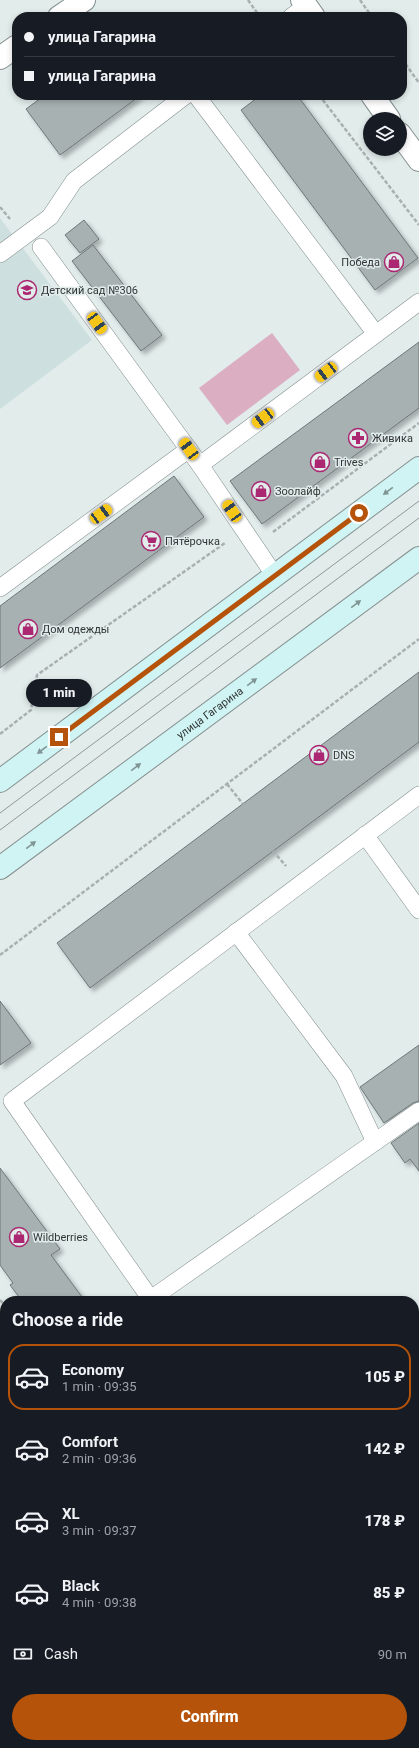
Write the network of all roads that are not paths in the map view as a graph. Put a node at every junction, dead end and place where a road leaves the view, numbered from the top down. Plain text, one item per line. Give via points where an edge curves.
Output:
1 (84, 0) edge
2 (66, 12) edge
3 (12, 50) edge
4 (0, 58) edge
5 (179, 100) edge
6 (200, 100) edge
7 (376, 100) edge
8 (384, 112) edge
9 (407, 144) edge
10 (419, 160) edge
11 (41, 247) dead end
12 (0, 254) edge
13 (419, 302) edge
14 (376, 334) junction
15 (189, 449) junction
16 (200, 465) junction
17 (419, 468) edge
18 (419, 558) edge
19 (275, 576) junction
20 (0, 588) edge
21 (3, 774) edge
22 (419, 795) edge
23 (365, 835) junction
24 (0, 868) edge
25 (419, 910) edge
26 (236, 932) junction
27 (419, 1111) edge
28 (375, 1142) junction
29 (148, 1296) edge
30 (157, 1296) edge

1 - 2 street
3 - 4 street
5 - 12 lane via 74,181 50,217
6 - 14 lane
7 - 8 street
9 - 10 street
11 - 15 lane
13 - 14 lane
14 - 16 lane
15 - 16 lane
15 - 20 lane
16 - 19 lane
17 -> 19 main road
24 -> 18 main road, улица Гагарина
19 -> 21 main road
22 - 23 lane
23 - 25 lane
23 - 26 lane
26 - 28 lane via 344,1076
26 - 29 lane via 12,1101
27 - 28 lane
28 - 30 lane

